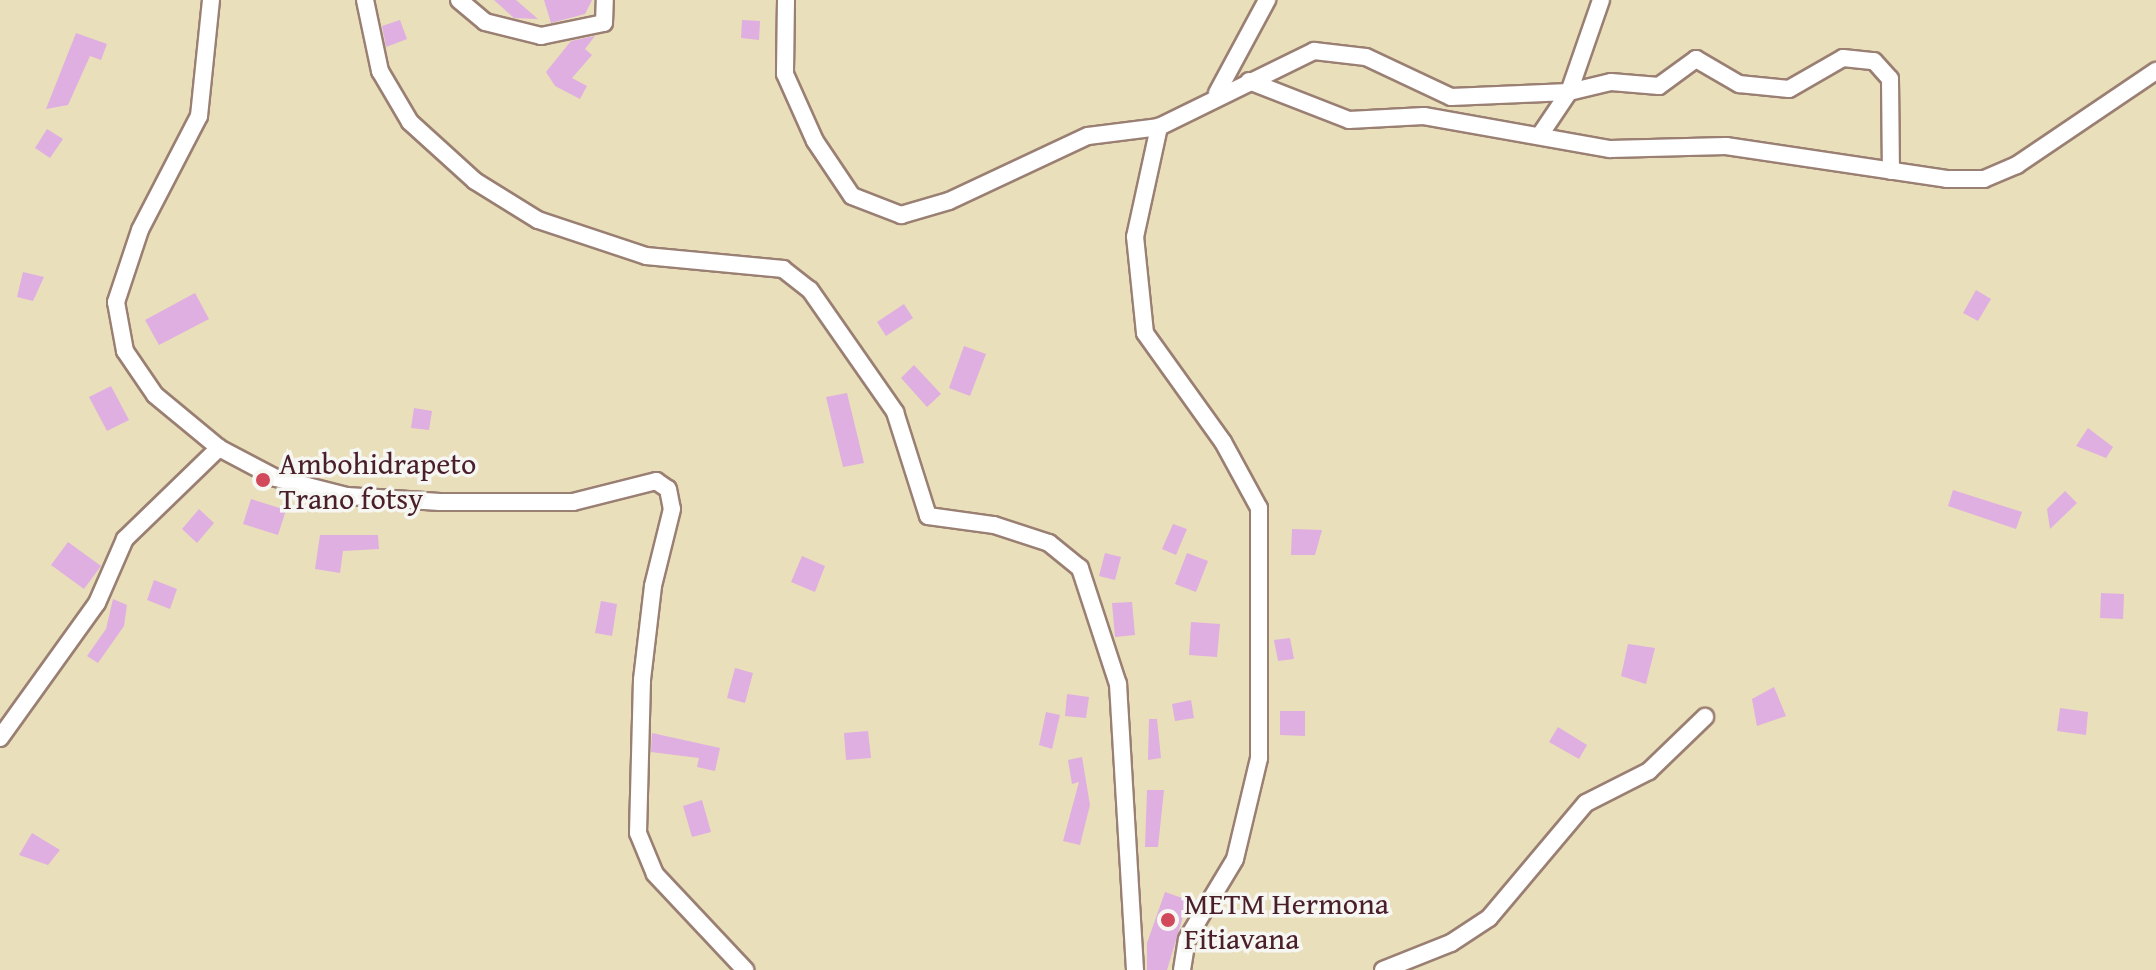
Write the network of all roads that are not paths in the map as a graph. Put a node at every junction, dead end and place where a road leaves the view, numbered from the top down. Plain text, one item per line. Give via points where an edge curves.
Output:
1 (211, 0) edge
2 (365, 0) edge
3 (459, 0) edge
4 (605, 0) edge
5 (786, 0) edge
6 (1267, 0) edge
7 (1601, 0) edge
8 (2156, 71) edge
9 (1249, 81) junction
10 (1569, 92) junction
11 (1217, 93) junction
12 (1159, 127) junction
13 (1540, 135) junction
14 (1891, 171) junction
15 (219, 448) junction
16 (1705, 717) dead end
17 (0, 738) edge
18 (745, 970) edge
19 (1135, 970) edge
20 (1182, 970) edge
21 (1383, 970) edge

1 - 15 street via 199,116 140,230 116,302 125,351 155,395
2 - 19 street via 380,71 410,122 475,181 538,220 646,256 783,269 810,290 895,412 928,516 1035,538 1080,568 1118,684
3 - 4 street via 485,22 541,36 604,23
5 - 12 street via 785,74 815,141 852,196 901,215 949,201 1088,136
6 - 11 street
7 - 10 street
8 - 14 street via 1984,179
9 - 10 street via 1314,51 1337,51 1451,97
9 - 11 street
9 - 13 street via 1349,120 1424,116
10 - 13 street
10 - 14 street via 1611,82 1659,86 1696,59 1739,84 1789,89 1843,58 1874,61 1890,79
11 - 12 street
12 - 20 street via 1135,237 1145,333 1223,442 1259,508 1259,758 1235,859 1187,939
13 - 14 street via 1610,149 1726,146
15 - 17 street via 125,539 97,603
15 - 18 street via 276,478 347,496 532,504 573,502 656,481 668,489 672,509 653,586 642,680 638,833 655,874
16 - 21 street via 1649,771 1586,803 1489,918 1451,943

